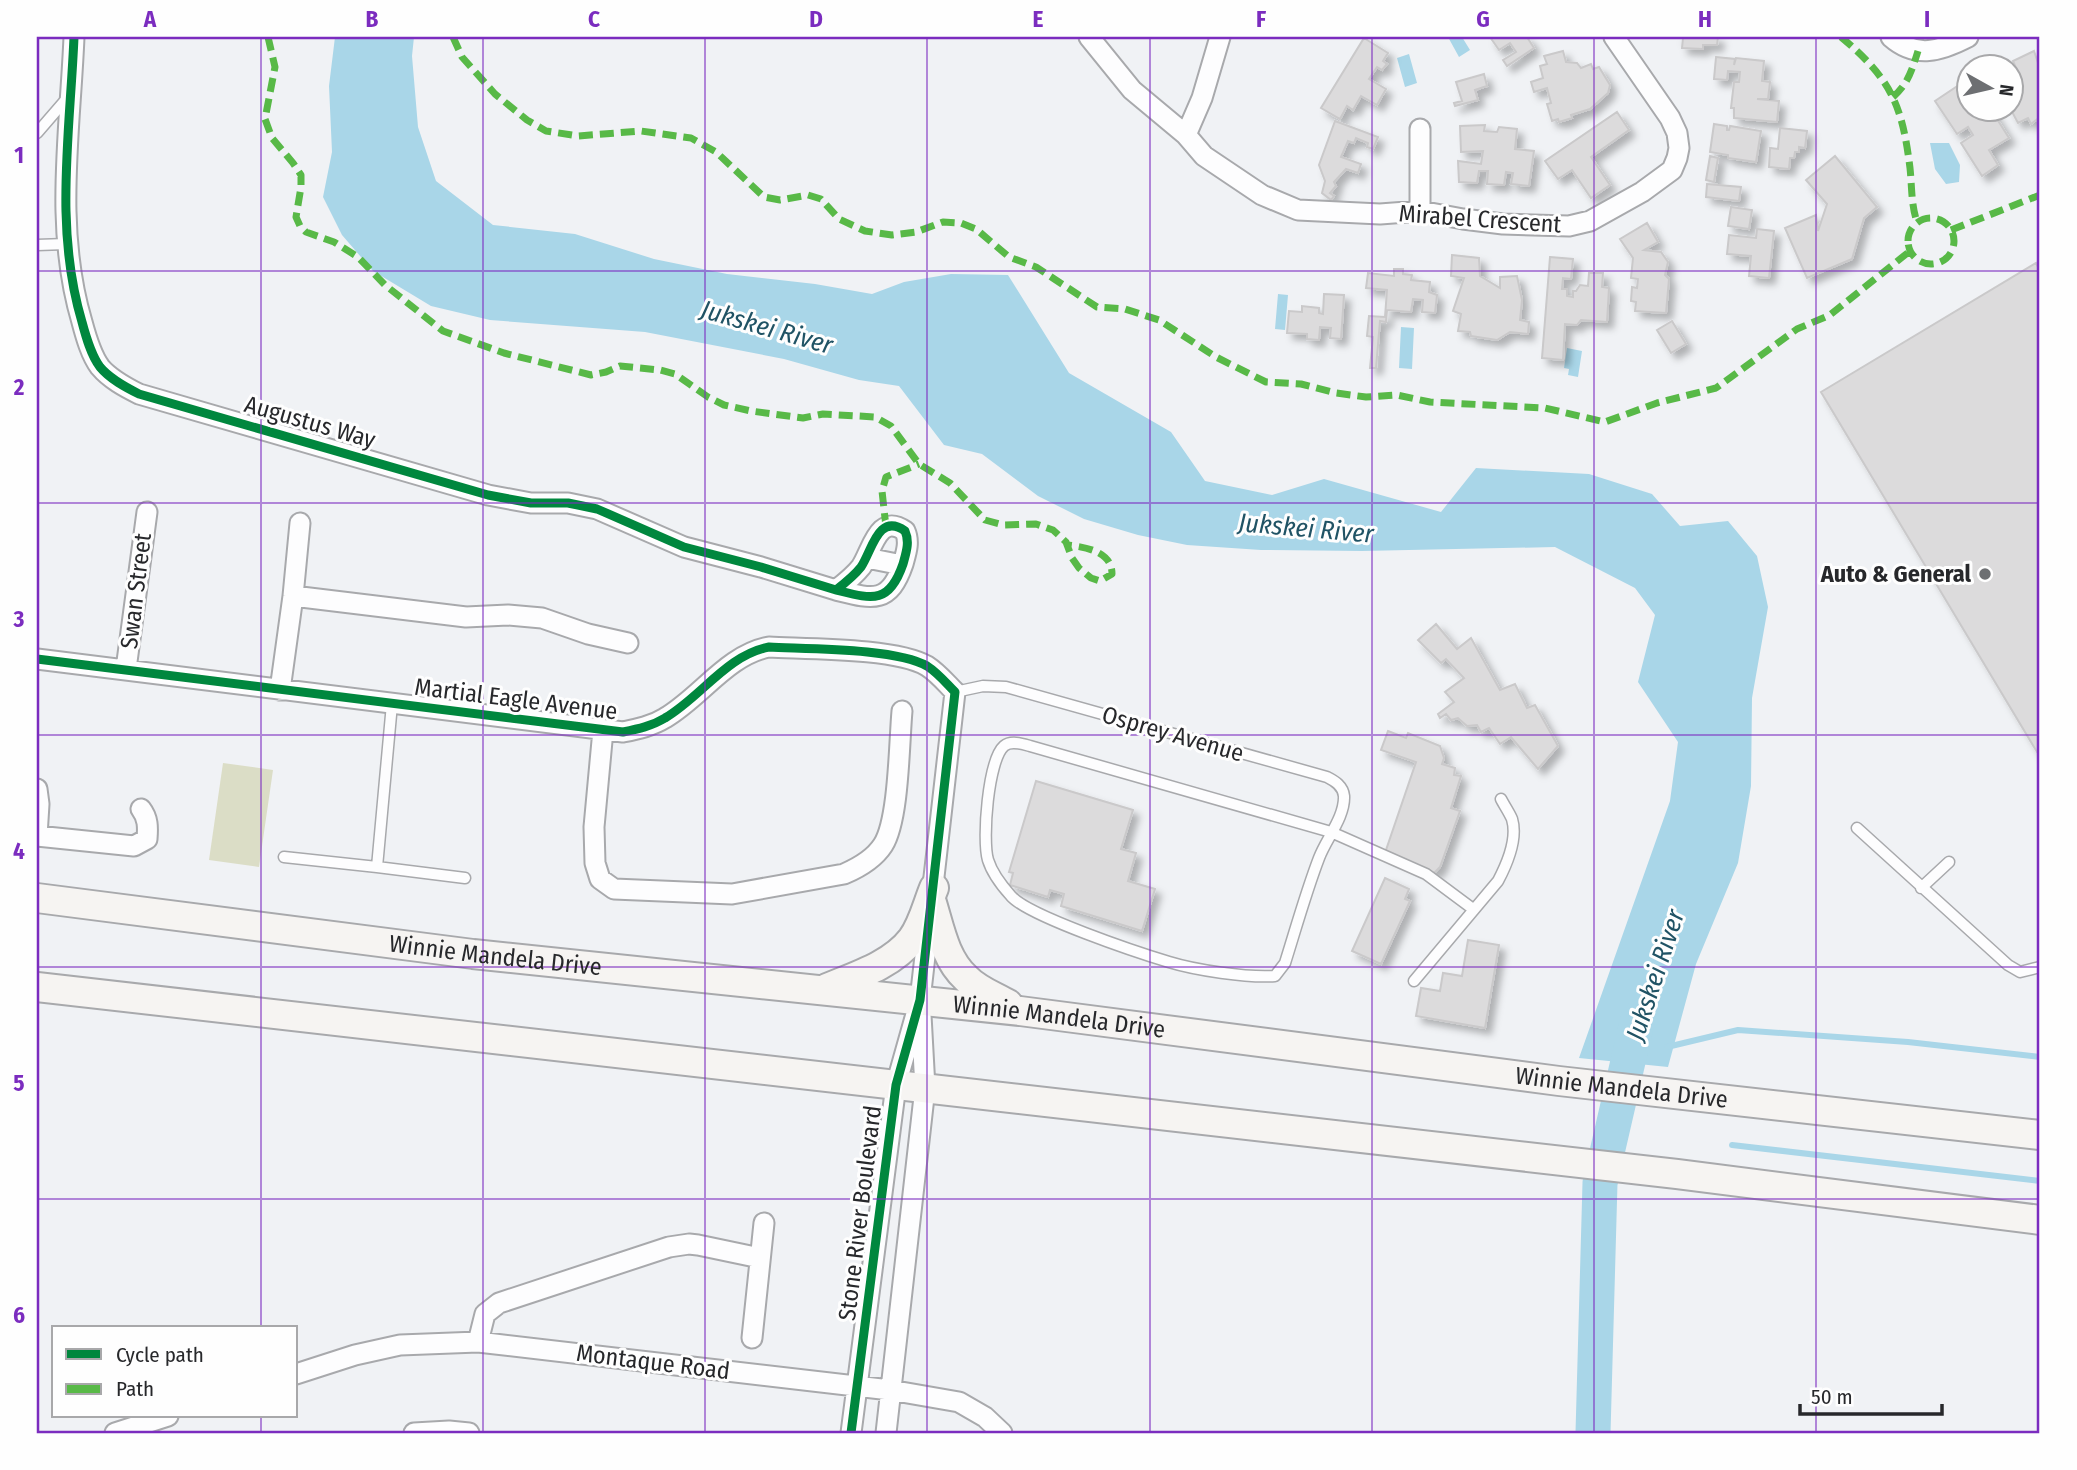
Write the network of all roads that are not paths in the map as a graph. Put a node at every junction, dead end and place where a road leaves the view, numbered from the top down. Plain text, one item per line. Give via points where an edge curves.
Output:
1 (74, 37) edge
2 (1089, 37) edge
3 (1220, 37) edge
4 (1614, 37) edge
5 (1891, 37) edge
6 (1968, 37) edge
7 (69, 96) junction
8 (1420, 129) dead end
9 (37, 133) edge
10 (1186, 135) junction
11 (1420, 211) junction
12 (66, 244) junction
13 (37, 245) edge
14 (147, 512) dead end
15 (300, 523) dead end
16 (867, 558) junction
17 (902, 565) junction
18 (836, 590) junction
19 (293, 596) junction
20 (628, 643) dead end
21 (37, 659) edge
22 (126, 670) junction
23 (280, 690) junction
24 (956, 692) junction
25 (392, 704) junction
26 (902, 711) dead end
27 (603, 730) junction
28 (37, 789) edge
29 (1501, 799) dead end
30 (141, 809) dead end
31 (1857, 828) dead end
32 (1331, 832) junction
33 (37, 836) edge
34 (284, 857) dead end
35 (1949, 862) dead end
36 (377, 867) junction
37 (465, 878) dead end
38 (1921, 888) junction
39 (933, 896) junction
40 (37, 898) edge
41 (1473, 909) junction
42 (2040, 967) edge
43 (1414, 981) dead end
44 (37, 988) edge
45 (821, 990) junction
46 (920, 1000) junction
47 (1020, 1011) junction
48 (896, 1085) junction
49 (925, 1088) junction
50 (2040, 1135) edge
51 (2040, 1220) edge
52 (764, 1223) dead end
53 (760, 1258) junction
54 (752, 1338) dead end
55 (478, 1342) junction
56 (298, 1373) edge
57 (856, 1386) junction
58 (890, 1390) junction
59 (162, 1418) edge
60 (115, 1433) edge
61 (414, 1433) edge
62 (469, 1433) edge
63 (850, 1433) edge
64 (886, 1433) edge
65 (1002, 1433) edge

1 - 7 street, Augustus Way
2 - 10 street, Mirabel Crescent via 1132,90
3 - 10 street
4 - 11 street, Mirabel Crescent via 1677,133 1679,148 1672,170 1590,221 1569,226 1503,224
5 - 6 street via 1928,52
7 - 9 lane
7 - 12 street, Augustus Way
8 - 11 street
10 - 11 street, Mirabel Crescent via 1232,177 1298,210
12 - 13 lane
12 - 18 street, Augustus Way via 87,340 100,366 119,384 139,394 488,495 597,509 684,547
14 - 22 street, Swan Street
15 - 19 street
16 - 17 street
16 - 17 street, Augustus Way via 881,530 896,526 907,534
16 - 18 street, Augustus Way
17 - 18 street, Augustus Way via 885,594 866,598
19 - 20 street via 466,617 542,618
19 - 23 street
21 - 22 street, Martial Eagle Avenue
22 - 23 street, Martial Eagle Avenue
23 - 25 street, Martial Eagle Avenue
24 - 27 street, Martial Eagle Avenue via 925,665 896,655 769,647 738,659 664,718 642,729
24 - 32 lane, Osprey Avenue via 983,685 1006,687 1327,777 1344,794
24 - 39 street
25 - 27 street, Martial Eagle Avenue
25 - 36 lane
26 - 27 street via 892,821 882,847 844,874 732,894 614,889 600,879 594,827
28 - 33 street
29 - 41 lane via 1512,820 1509,856 1498,881
30 - 33 street via 148,830 147,839 139,845
31 - 38 lane
32 - 32 lane via 1285,963 1275,976 1170,963 1047,917 1012,897 986,854 993,770 1009,743
32 - 41 lane via 1426,873
34 - 36 lane
35 - 38 lane
36 - 37 lane
38 - 42 lane via 2008,965 2020,972
39 - 45 main road via 911,940 895,956
39 - 46 street
39 - 47 main road via 947,951 958,970
40 - 45 main road, Winnie Mandela Drive via 473,954
41 - 43 lane
44 - 48 main road
45 - 46 main road, Winnie Mandela Drive
46 - 47 main road, Winnie Mandela Drive
46 - 48 street, Stone River Boulevard
46 - 49 street, Stone River Boulevard
47 - 50 main road, Winnie Mandela Drive via 1559,1081
48 - 49 main road
48 - 57 street, Stone River Boulevard
49 - 51 main road
49 - 58 street, Stone River Boulevard
52 - 53 street
53 - 54 street
53 - 55 street via 698,1245 669,1247 499,1303 485,1314
55 - 56 street, Montaque Road via 400,1345
55 - 57 street, Montaque Road
57 - 58 street, Montaque Road
57 - 63 street, Stone River Boulevard
58 - 64 street, Stone River Boulevard
58 - 65 street, Montaque Road via 959,1402
59 - 60 street
61 - 62 street

